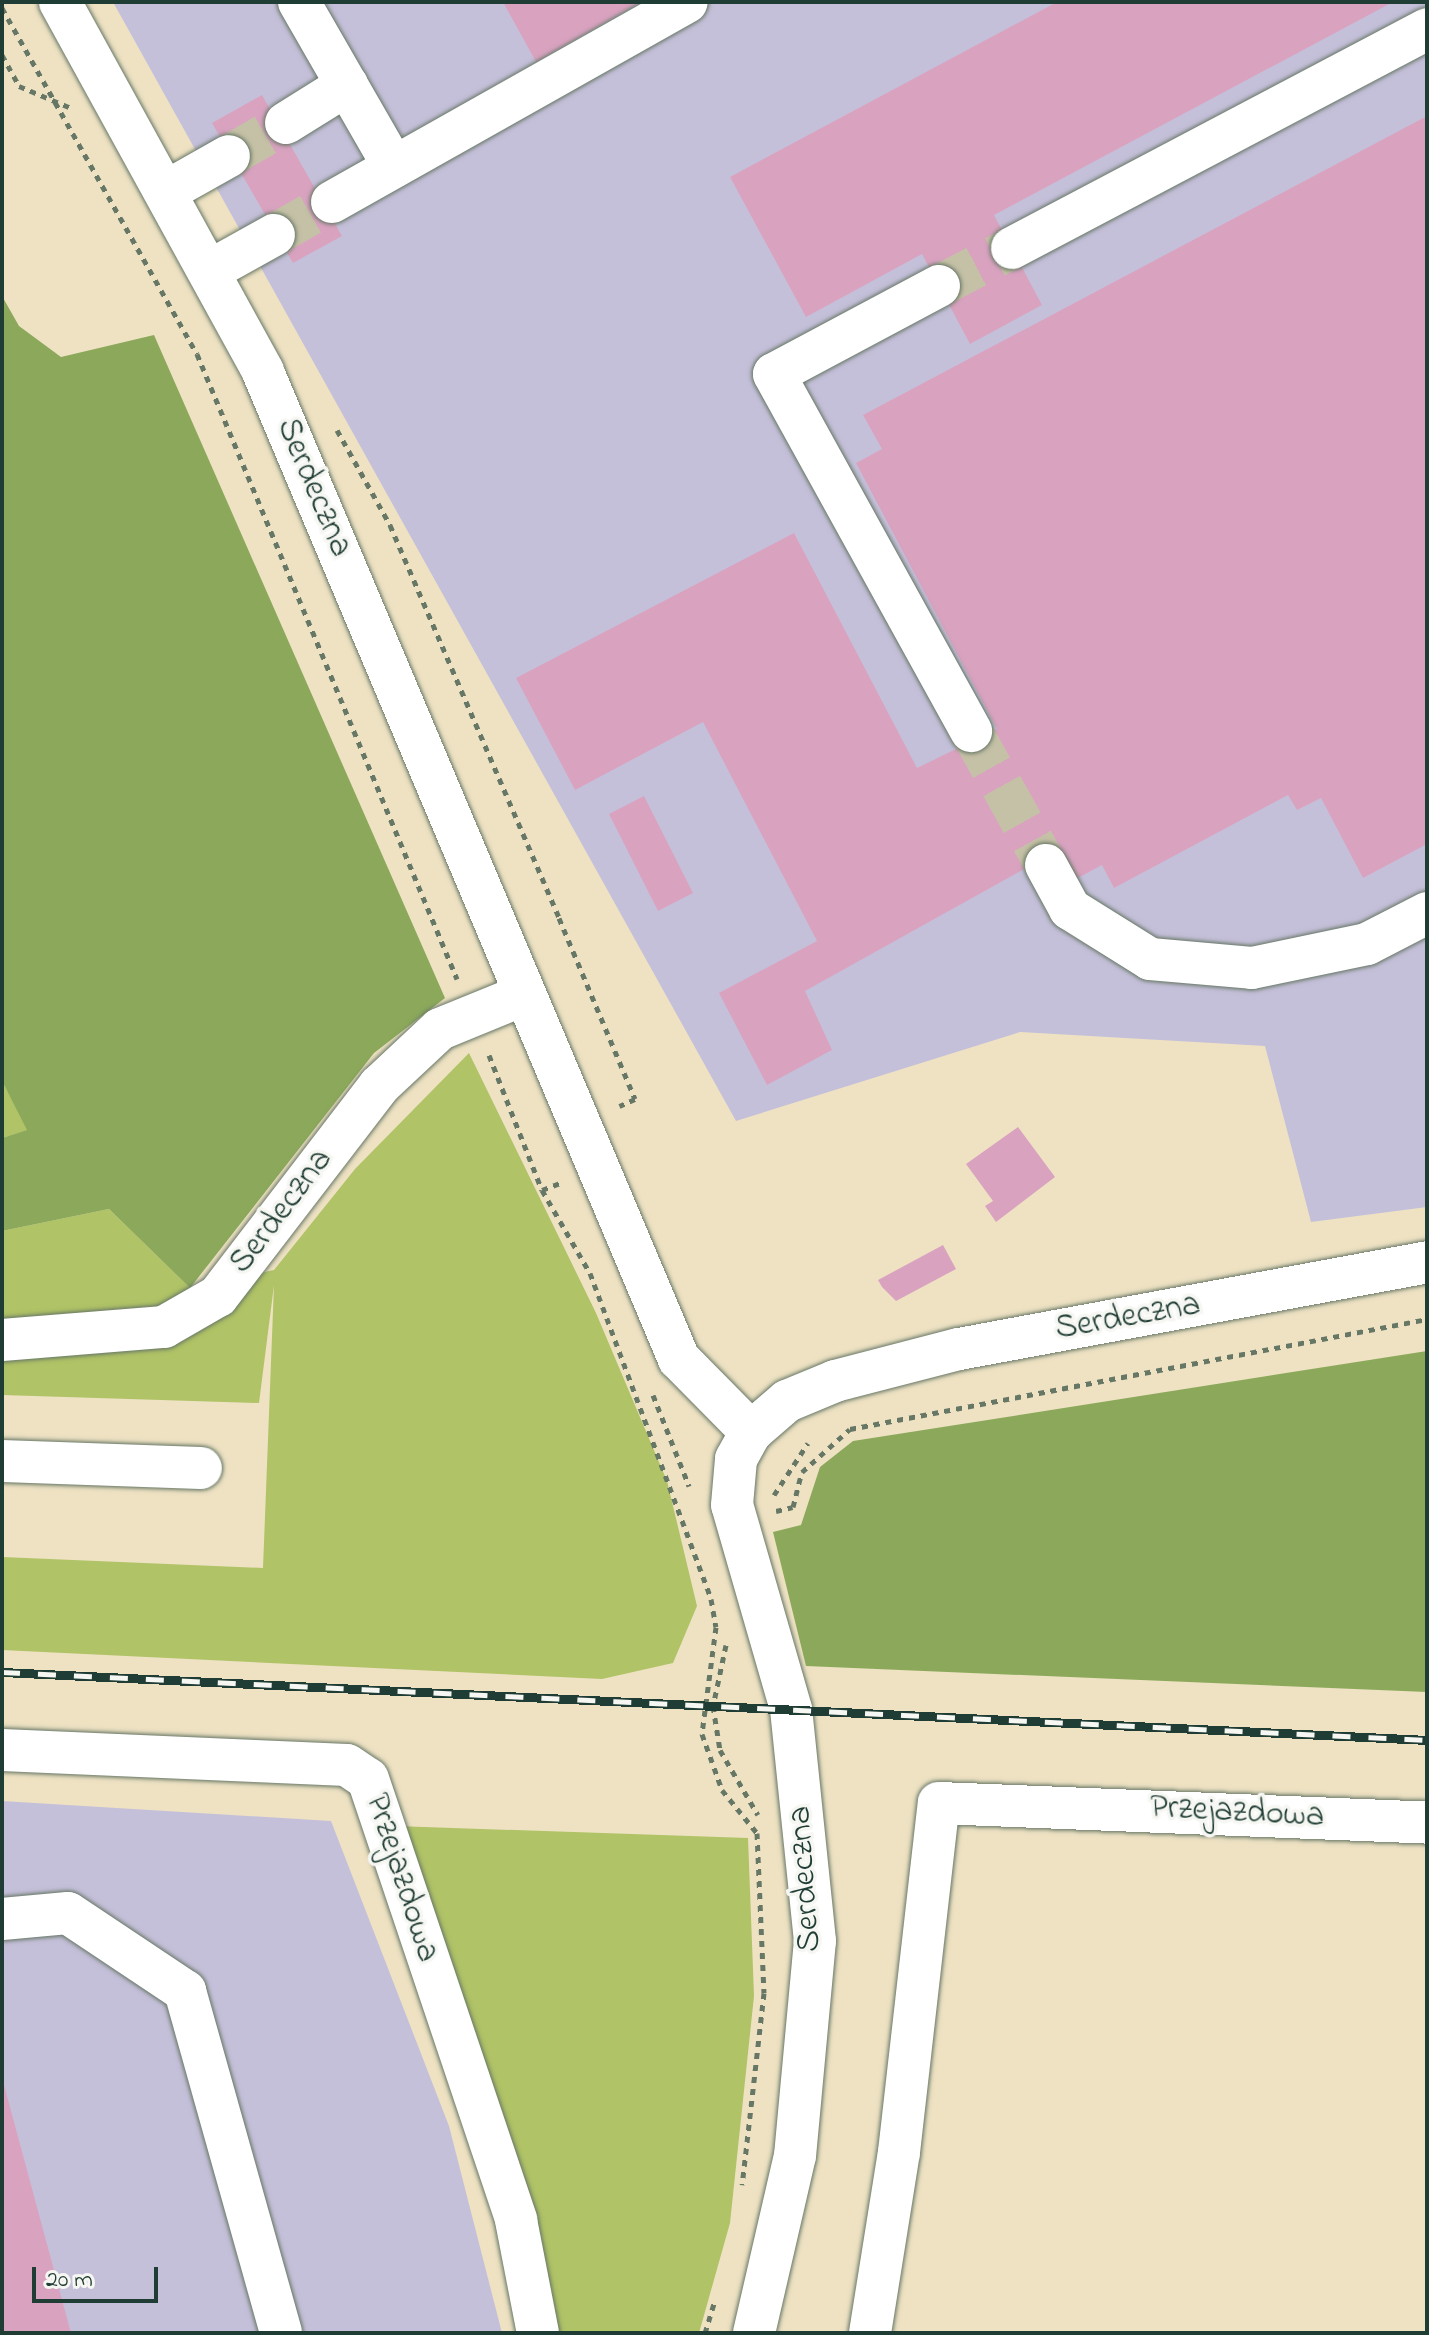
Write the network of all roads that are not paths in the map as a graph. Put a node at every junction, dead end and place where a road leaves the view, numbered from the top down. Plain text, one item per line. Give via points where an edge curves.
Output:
1 (60, 2) edge
2 (299, 2) edge
3 (687, 2) edge
4 (1427, 29) edge
5 (347, 85) junction
6 (286, 123) tunnel mouth
7 (229, 156) tunnel mouth
8 (394, 167) junction
9 (167, 191) junction
10 (332, 202) tunnel mouth
11 (274, 235) tunnel mouth
12 (1012, 248) tunnel mouth
13 (211, 270) junction
14 (939, 286) tunnel mouth
15 (971, 731) tunnel mouth
16 (1046, 865) tunnel mouth
17 (1427, 913) edge
18 (521, 996) junction
19 (1427, 1262) edge
20 (2, 1340) edge
21 (751, 1432) junction
22 (2, 1461) edge
23 (201, 1468) dead end
24 (2, 1750) edge
25 (1427, 1823) edge
26 (2, 1919) edge
27 (281, 2333) edge
28 (538, 2333) edge
29 (754, 2333) edge
30 (870, 2333) edge

1 - 9 street, Serdeczna
2 - 5 street
3 - 8 street
4 - 12 street
5 - 6 street
5 - 8 street
7 - 9 street
8 - 10 street
9 - 13 street, Serdeczna
11 - 13 street
13 - 18 street, Serdeczna via 308,472
14 - 15 street via 774,374
16 - 17 street via 1070,909 1150,959 1252,968 1367,944
18 - 20 street, Serdeczna via 440,1029 379,1086 218,1296 164,1327
18 - 21 street, Serdeczna via 679,1359
19 - 21 street, Serdeczna via 959,1349 835,1381 787,1401
21 - 29 street, Serdeczna via 736,1459 735,1513 791,1709 815,1941 795,2156
22 - 23 street
24 - 28 street, Przejazdowa via 347,1765 368,1779 516,2220
25 - 30 street, Przejazdowa via 1047,1802 939,1803 899,2152
26 - 27 street via 68,1913 185,1991

